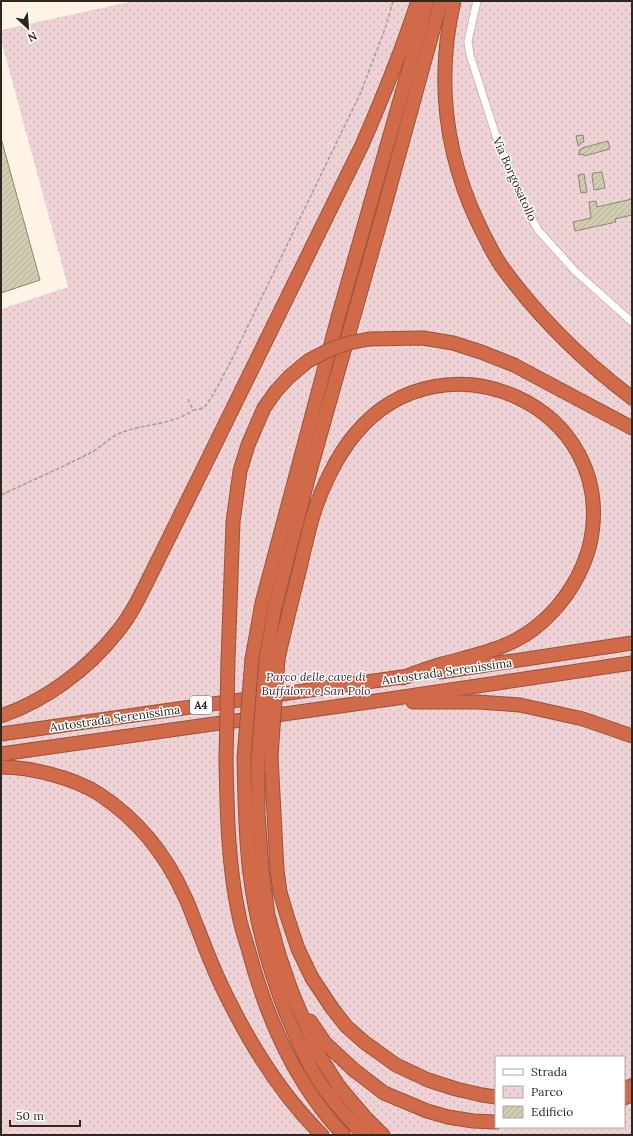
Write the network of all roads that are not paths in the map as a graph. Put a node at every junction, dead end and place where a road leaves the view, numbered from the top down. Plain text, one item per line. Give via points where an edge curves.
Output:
1 (418, 1) edge
2 (427, 1) edge
3 (441, 1) edge
4 (454, 1) edge
5 (477, 1) edge
6 (632, 322) edge
7 (632, 398) edge
8 (632, 428) edge
9 (632, 643) edge
10 (272, 659) junction
11 (632, 663) edge
12 (402, 678) junction
13 (383, 700) junction
14 (1, 716) edge
15 (1, 734) edge
16 (632, 736) edge
17 (1, 754) edge
18 (265, 756) junction
19 (1, 767) edge
20 (291, 990) junction
21 (495, 1097) edge
22 (495, 1122) edge
23 (322, 1135) edge
24 (344, 1135) edge
25 (365, 1135) edge
26 (384, 1135) edge

1 - 14 highway via 404,43 362,145 135,604 101,652 81,670 36,700
2 - 25 highway, bridge via 262,603 252,659 244,758 250,873 257,917 268,960 292,1026 311,1067 329,1096
3 - 10 highway via 275,606
4 - 7 highway via 446,43 447,121 458,173 469,203 501,266 545,320 568,344
5 - 6 street, Via Borgosatollo via 468,41 470,55 499,145 523,202 538,230 552,247
8 - 24 highway, bridge via 514,365 481,352 453,343 423,338 369,339 328,350 308,361 289,377 264,408 248,445 240,471 233,522 228,660 227,814 233,875 239,917 252,965 277,1033 297,1073
9 - 12 highway, Autostrada Serenissima / A4
10 - 12 highway via 290,608 312,518 326,483 355,434 373,415 415,391 456,384 496,388 536,407 552,420 571,442 584,464 593,501 588,551 576,580 556,609 530,632 496,649
10 - 18 highway, bridge
11 - 13 highway, Autostrada Serenissima / A4
12 - 15 highway, Autostrada Serenissima / A4
13 - 16 highway via 520,705 583,719
13 - 17 highway, Autostrada Serenissima / A4
18 - 20 highway via 258,813 262,870 268,915
18 - 21 highway via 280,892 298,949 312,978 332,1008 346,1026 396,1065 449,1087
19 - 23 highway via 44,773 79,784 99,794 118,808 158,849 185,895 208,955 229,1001 253,1044 294,1103
20 - 22 highway via 325,1043 354,1070 384,1092 434,1113 473,1121
20 - 26 highway via 317,1052 340,1088

